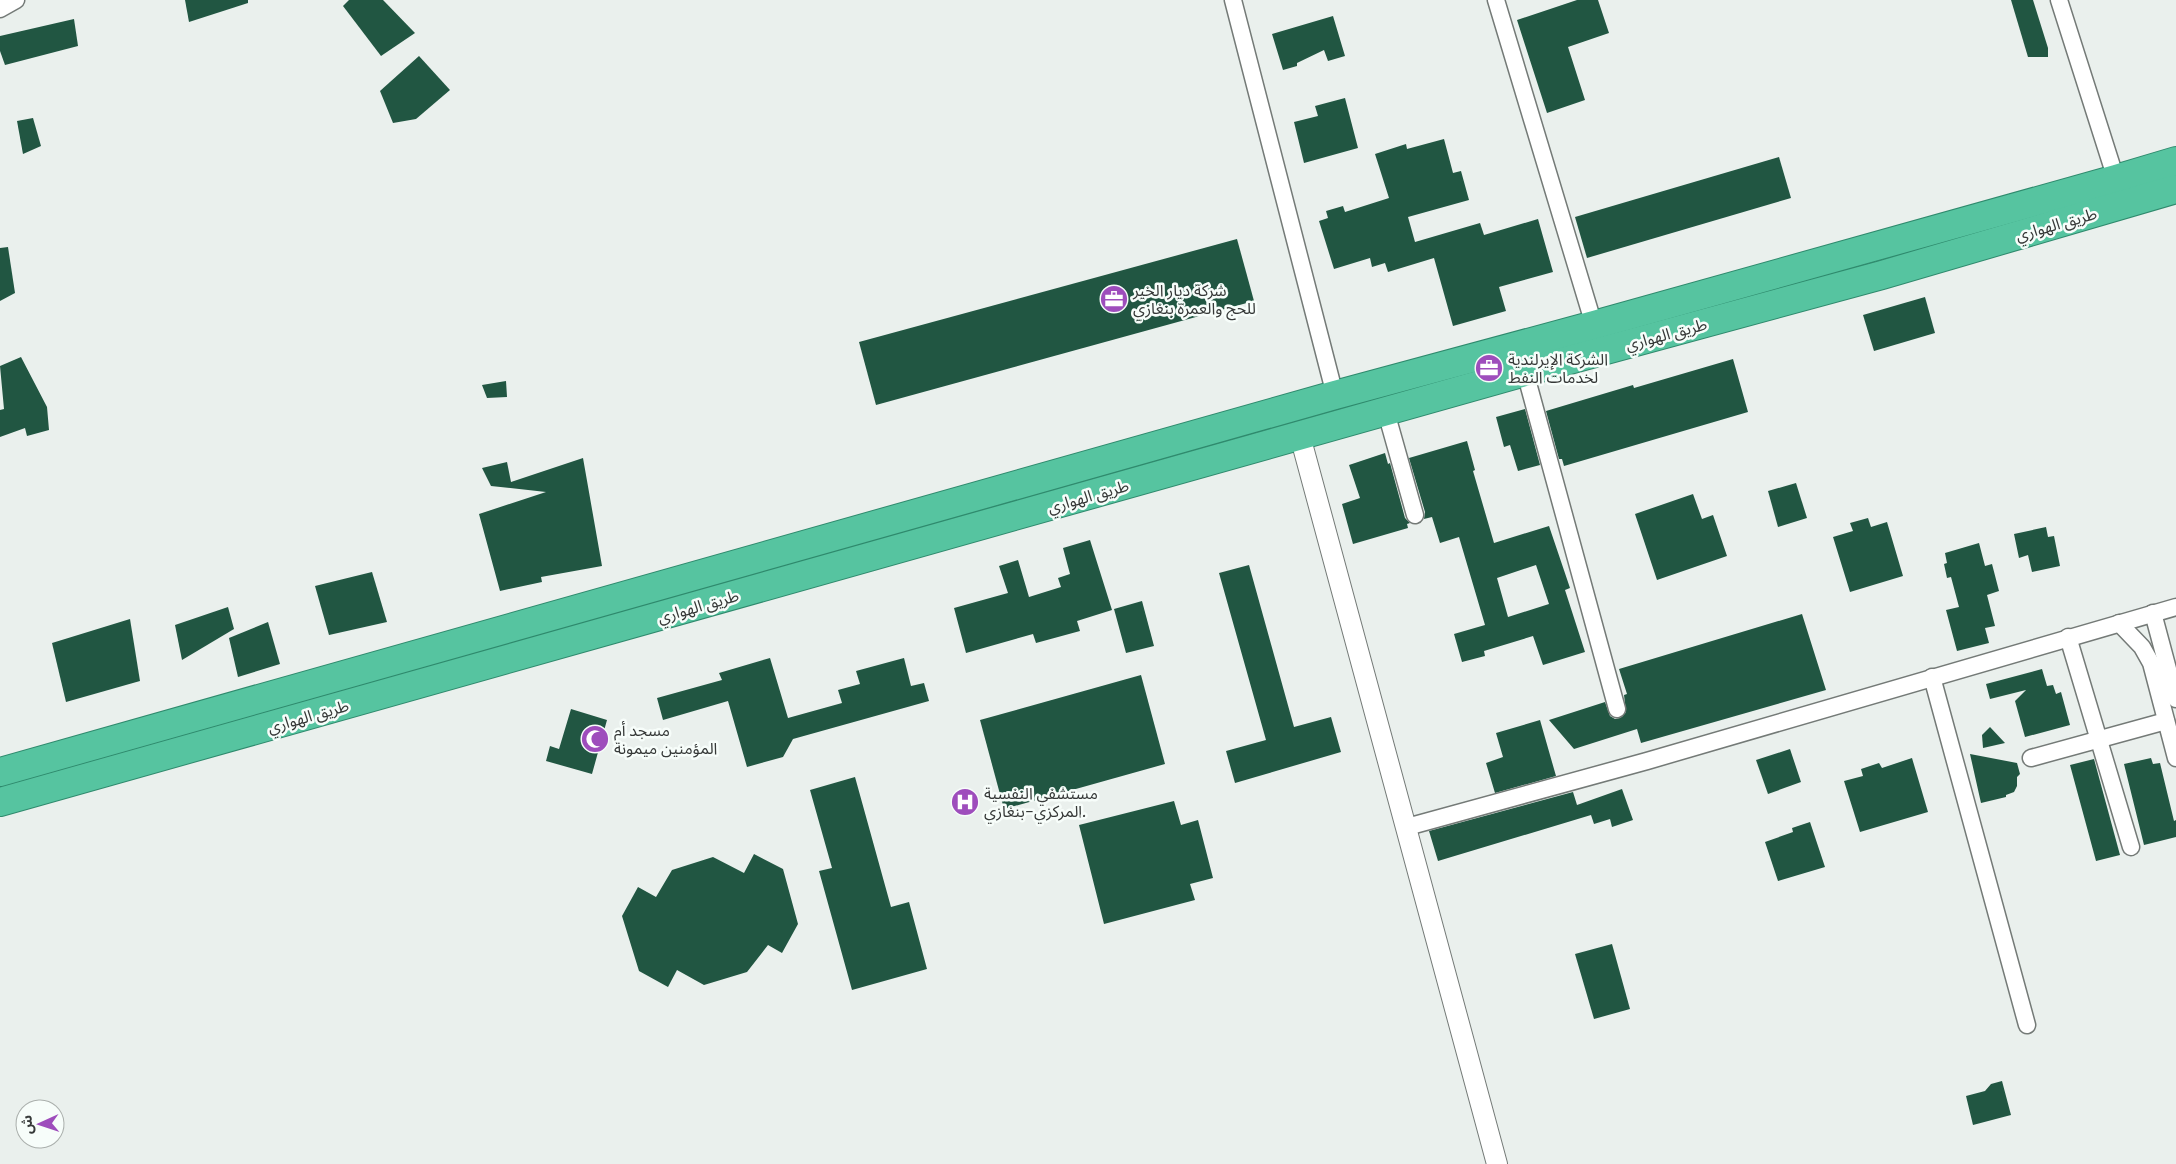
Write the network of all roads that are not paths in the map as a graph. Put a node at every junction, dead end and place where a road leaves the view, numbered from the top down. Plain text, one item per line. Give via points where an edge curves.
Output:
1 (16, 0) edge
2 (1233, 0) edge
3 (1496, 0) edge
4 (2059, 0) edge
5 (0, 9) edge
6 (2176, 161) edge
7 (2116, 180) junction
8 (2176, 189) edge
9 (1594, 325) junction
10 (1525, 372) junction
11 (1336, 395) junction
12 (1386, 412) junction
13 (1300, 436) junction
14 (1415, 515) dead end
15 (2176, 607) edge
16 (2152, 613) junction
17 (2119, 623) junction
18 (2068, 637) junction
19 (1932, 677) junction
20 (2176, 699) edge
21 (1617, 709) dead end
22 (2166, 721) junction
23 (2099, 740) junction
24 (2031, 758) dead end
25 (2176, 758) edge
26 (0, 772) edge
27 (0, 802) edge
28 (1407, 827) junction
29 (2131, 847) dead end
30 (2026, 1025) dead end
31 (1497, 1164) edge

1 - 5 street
2 - 11 street
3 - 9 street
4 - 7 street
6 - 7 highway, طريق الهواري
7 - 9 highway, طريق الهواري
8 - 10 highway, طريق الهواري via 1882,275
9 - 11 highway, طريق الهواري
10 - 12 highway, طريق الهواري
10 - 21 street
11 - 26 highway, طريق الهواري
12 - 13 highway, طريق الهواري
12 - 14 street
13 - 27 highway, طريق الهواري
13 - 28 street
15 - 16 street
16 - 17 street
16 - 20 street
17 - 18 street
17 - 22 street via 2147,655
18 - 19 street
18 - 23 street
19 - 28 street
19 - 30 street
22 - 23 street
22 - 25 street
23 - 24 street
23 - 29 street
28 - 31 street

